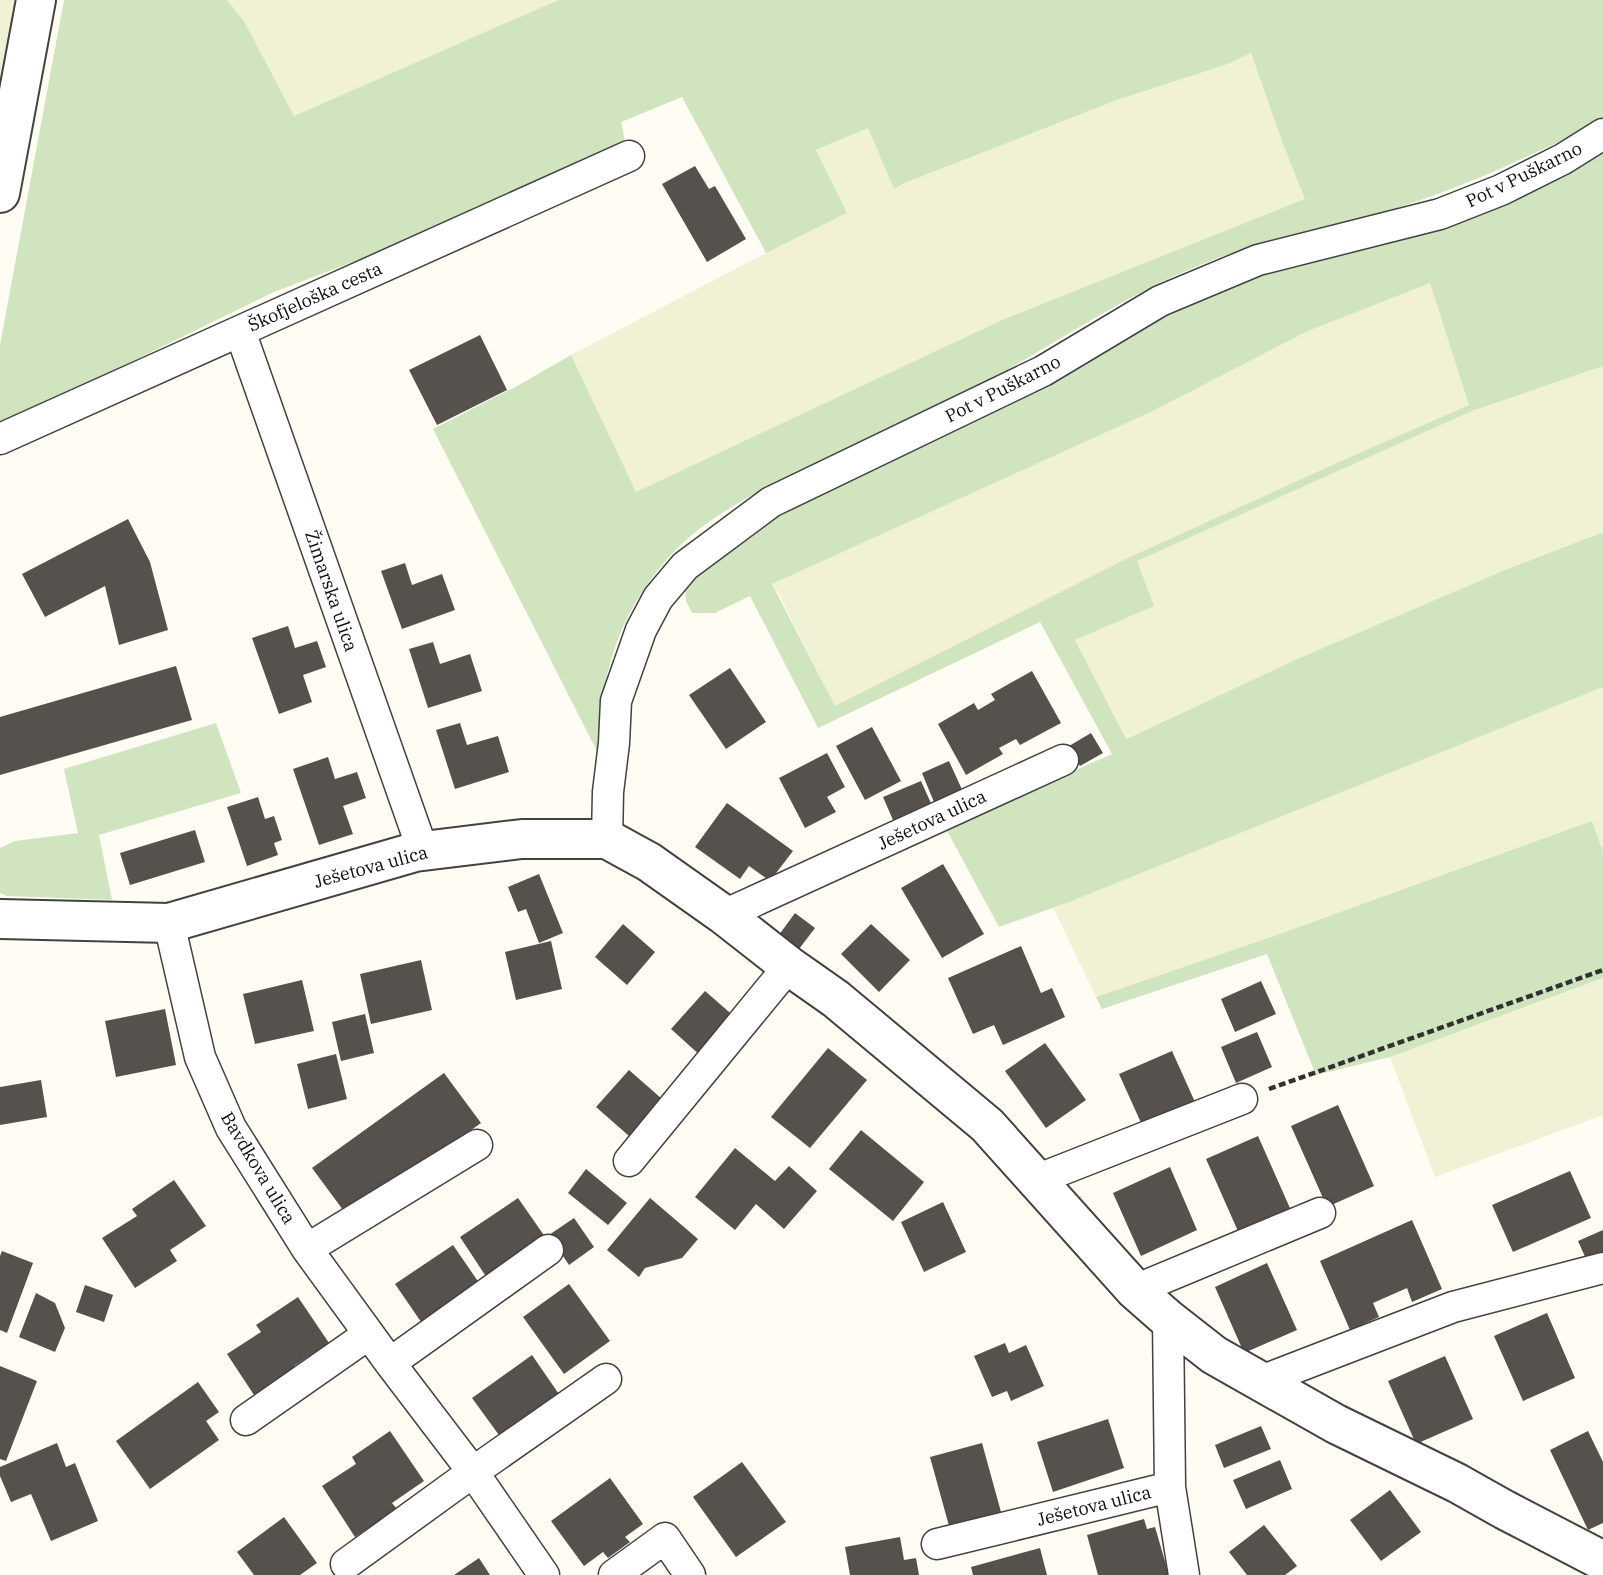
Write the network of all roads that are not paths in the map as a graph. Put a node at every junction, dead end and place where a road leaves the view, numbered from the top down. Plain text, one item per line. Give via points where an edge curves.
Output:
1 (36, 0) edge
2 (1603, 134) edge
3 (629, 156) dead end
4 (0, 192) edge
5 (240, 331) junction
6 (0, 439) edge
7 (1063, 760) dead end
8 (607, 839) junction
9 (423, 851) junction
10 (724, 915) junction
11 (0, 919) edge
12 (169, 923) junction
13 (789, 967) junction
14 (1242, 1099) road end
15 (477, 1145) dead end
16 (629, 1161) dead end
17 (1036, 1180) junction
18 (1320, 1213) dead end
19 (307, 1249) junction
20 (548, 1250) dead end
21 (1603, 1268) edge
22 (1135, 1290) junction
23 (1168, 1319) junction
24 (369, 1334) junction
25 (390, 1363) junction
26 (606, 1379) dead end
27 (1261, 1381) junction
28 (246, 1420) dead end
29 (473, 1472) junction
30 (1170, 1487) junction
31 (937, 1545) dead end
32 (1603, 1561) edge
33 (346, 1564) dead end
34 (544, 1575) edge
35 (614, 1575) edge
36 (690, 1575) edge
37 (1184, 1575) edge

1 - 4 street
2 - 8 street, Pot v Puškarno via 1501,190 1440,214 1258,260 1160,301 1043,371 771,502 685,566 657,598 641,630 616,701
3 - 5 street, Škofjeloška cesta
5 - 6 street, Škofjeloška cesta
5 - 9 street, Žimarska ulica
7 - 10 street, Ješetova ulica
8 - 9 street, Ješetova ulica via 522,839
8 - 10 street, Ješetova ulica via 649,862
9 - 12 street, Ješetova ulica
10 - 13 street, Ješetova ulica
11 - 12 street, Ješetova ulica
12 - 19 street, Bavdkova ulica via 200,1057 231,1128
13 - 16 street
13 - 17 street, Ješetova ulica via 836,999 988,1125
14 - 17 street
15 - 19 street
17 - 22 street, Ješetova ulica
18 - 22 street
19 - 24 street, Bavdkova ulica
20 - 25 street
21 - 27 street via 1453,1307
22 - 23 street, Ješetova ulica
23 - 27 street, Ješetova ulica via 1214,1354
23 - 30 street, Ješetova ulica
24 - 25 street, Bavdkova ulica
24 - 28 street
25 - 29 street, Bavdkova ulica
26 - 29 street
27 - 32 street, Ješetova ulica
29 - 33 street
29 - 34 street, Bavdkova ulica
30 - 31 street, Ješetova ulica
30 - 37 street
35 - 36 street via 665,1538

